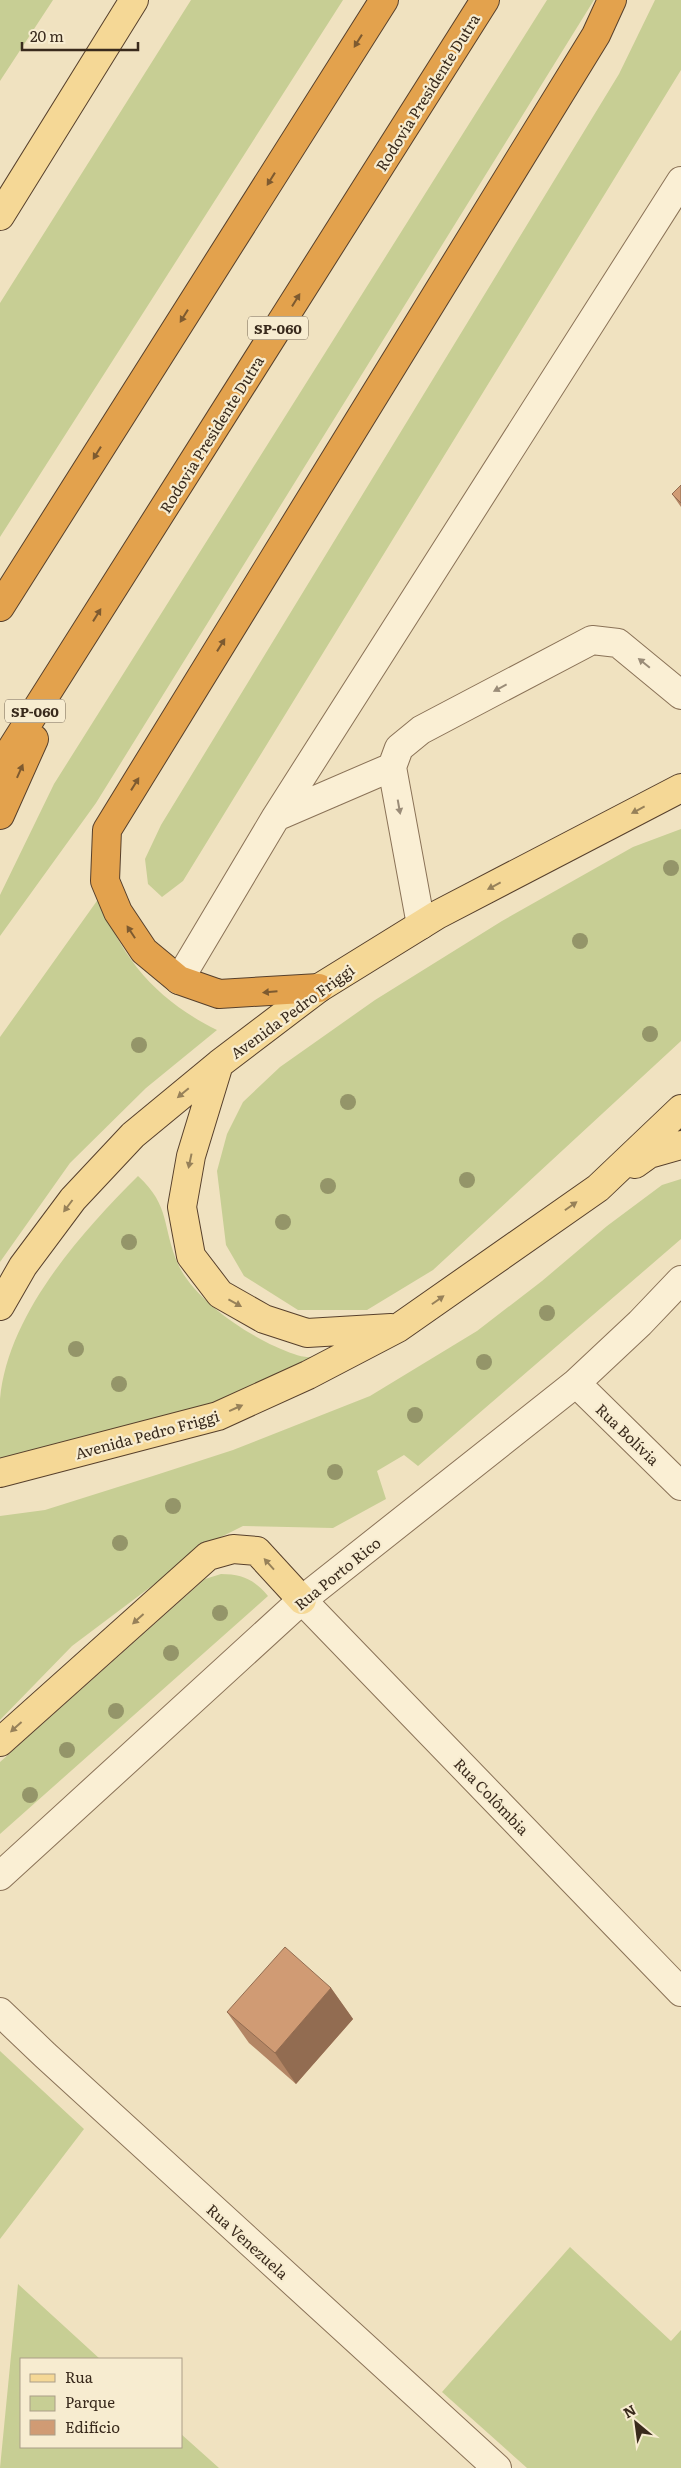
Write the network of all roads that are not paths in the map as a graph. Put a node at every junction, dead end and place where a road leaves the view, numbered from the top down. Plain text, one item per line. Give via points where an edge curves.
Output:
1 (134, 0) edge
2 (384, 0) edge
3 (485, 0) edge
4 (612, 0) edge
5 (74, 97) junction
6 (0, 178) edge
7 (681, 181) edge
8 (0, 216) edge
9 (0, 607) edge
10 (71, 656) junction
11 (681, 695) edge
12 (392, 766) junction
13 (0, 767) edge
14 (681, 788) edge
15 (0, 815) edge
16 (276, 817) junction
17 (421, 925) junction
18 (179, 980) junction
19 (319, 988) junction
20 (219, 1064) junction
21 (681, 1109) edge
22 (681, 1145) edge
23 (598, 1188) junction
24 (681, 1280) edge
25 (0, 1306) edge
26 (398, 1328) junction
27 (576, 1383) junction
28 (0, 1472) edge
29 (681, 1486) edge
30 (302, 1600) junction
31 (0, 1742) edge
32 (0, 1876) edge
33 (681, 1992) edge
34 (0, 2012) edge
35 (497, 2468) edge

1 - 5 main road
2 -> 9 highway
10 -> 3 highway, Rodovia Presidente Dutra / SP-060
18 -> 4 highway via 144,951 118,912 105,881 107,830 596,35
5 - 6 main road
5 - 8 main road
7 - 16 street
10 - 13 highway, Rodovia Presidente Dutra / SP-060
15 -> 10 highway
11 -> 12 street via 618,643 592,640 421,730 399,748
12 - 16 street
12 -> 17 street
14 -> 17 main road, Avenida Pedro Friggi
16 - 18 street
17 - 19 main road, Avenida Pedro Friggi
19 -> 18 highway via 219,994
19 - 20 main road, Avenida Pedro Friggi
20 -> 25 main road, Avenida Pedro Friggi via 133,1135 73,1199 23,1266
20 -> 26 main road via 191,1156 182,1207 191,1256 220,1294 264,1319 307,1333
21 - 23 main road, Avenida Pedro Friggi
22 - 23 main road via 649,1154
26 -> 23 main road, Avenida Pedro Friggi
24 - 27 street, Rua Porto Rico
28 -> 26 main road, Avenida Pedro Friggi via 218,1416 308,1375
27 - 29 street, Rua Bolívia
27 - 30 street, Rua Porto Rico
30 -> 31 main road via 257,1550 233,1548 208,1556
30 - 32 street, Rua Porto Rico
30 - 33 street, Rua Colômbia
34 - 35 street, Rua Venezuela

